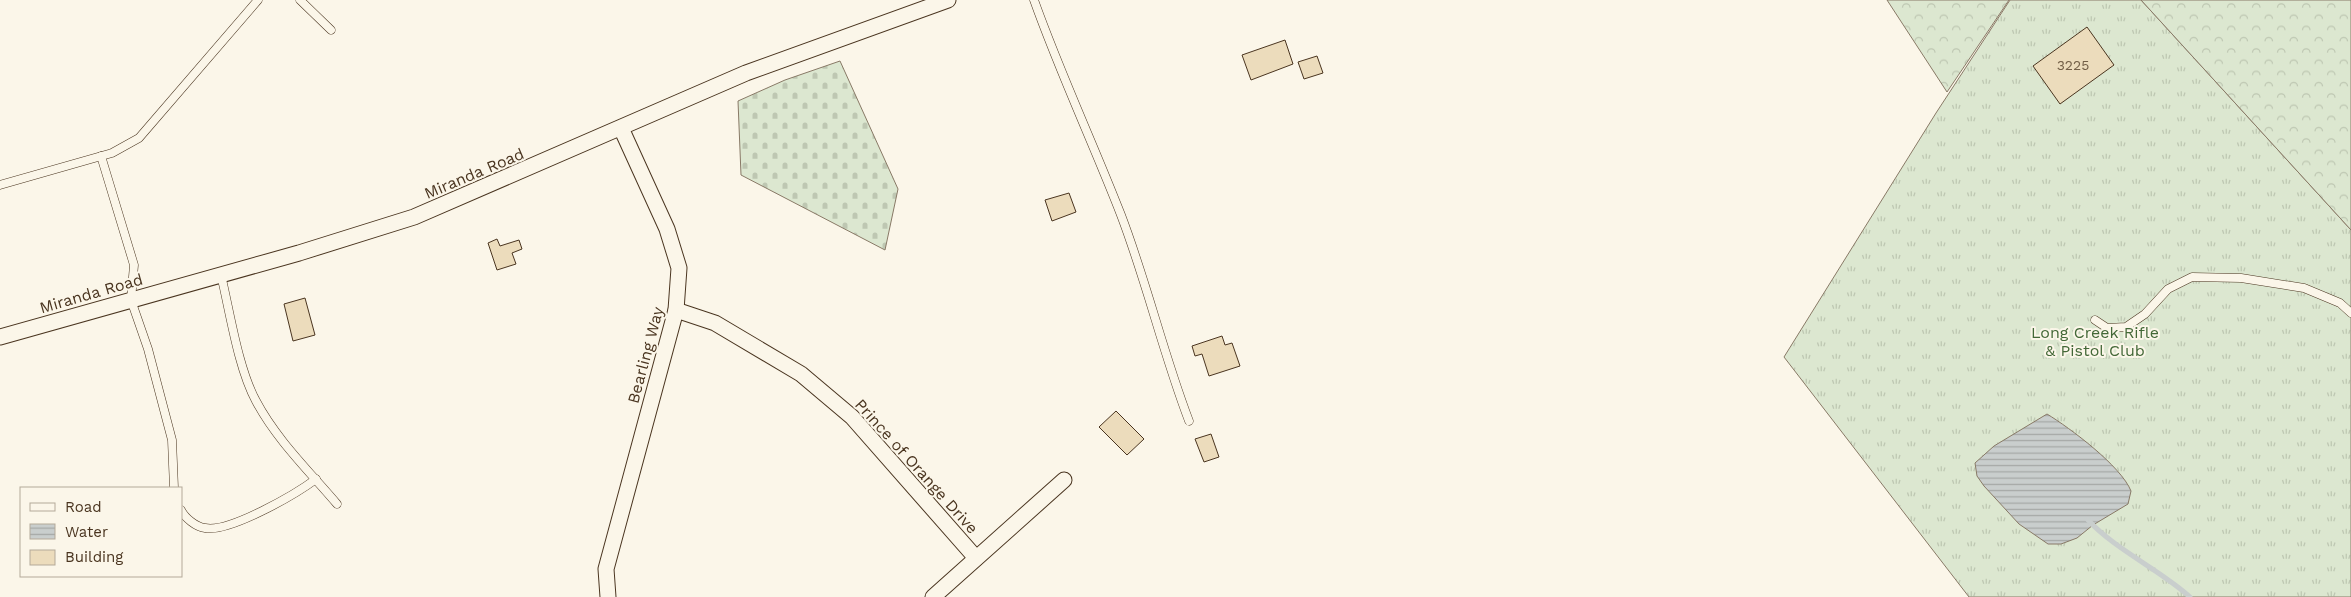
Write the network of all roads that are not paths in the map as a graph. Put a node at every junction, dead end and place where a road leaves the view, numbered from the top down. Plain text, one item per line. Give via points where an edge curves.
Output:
1 (258, 0) edge
2 (300, 0) edge
3 (948, 0) edge
4 (1034, 0) edge
5 (331, 30) dead end
6 (621, 128) junction
7 (101, 156) junction
8 (0, 185) edge
9 (221, 275) junction
10 (131, 300) junction
11 (676, 310) junction
12 (2351, 313) edge
13 (2095, 320) dead end
14 (0, 337) edge
15 (1189, 421) dead end
16 (316, 480) junction
17 (1064, 480) dead end
18 (174, 487) edge
19 (337, 504) dead end
20 (182, 512) edge
21 (976, 558) junction
22 (608, 597) edge
23 (933, 597) edge

1 - 7 lane via 139,138
2 - 5 lane
3 - 6 street, Miranda Road via 790,55
4 - 15 lane via 1121,216 1171,375
6 - 9 street, Miranda Road via 414,217
6 - 11 street, Bearling Way via 667,229 679,268
7 - 8 lane
7 - 10 lane via 134,265
9 - 10 street, Miranda Road
9 - 16 lane via 238,350 256,401
10 - 14 street, Miranda Road
10 - 18 lane via 148,349 172,440
11 - 21 street, Prince of Orange Drive via 722,328 801,374 845,411
11 - 22 street, Bearling Way via 606,569
12 - 13 lane via 2340,303 2304,288 2241,278 2192,277 2168,289 2145,314 2126,327 2107,328
16 - 19 lane
16 - 20 lane via 251,516 214,529 195,524
17 - 21 street
21 - 23 street

